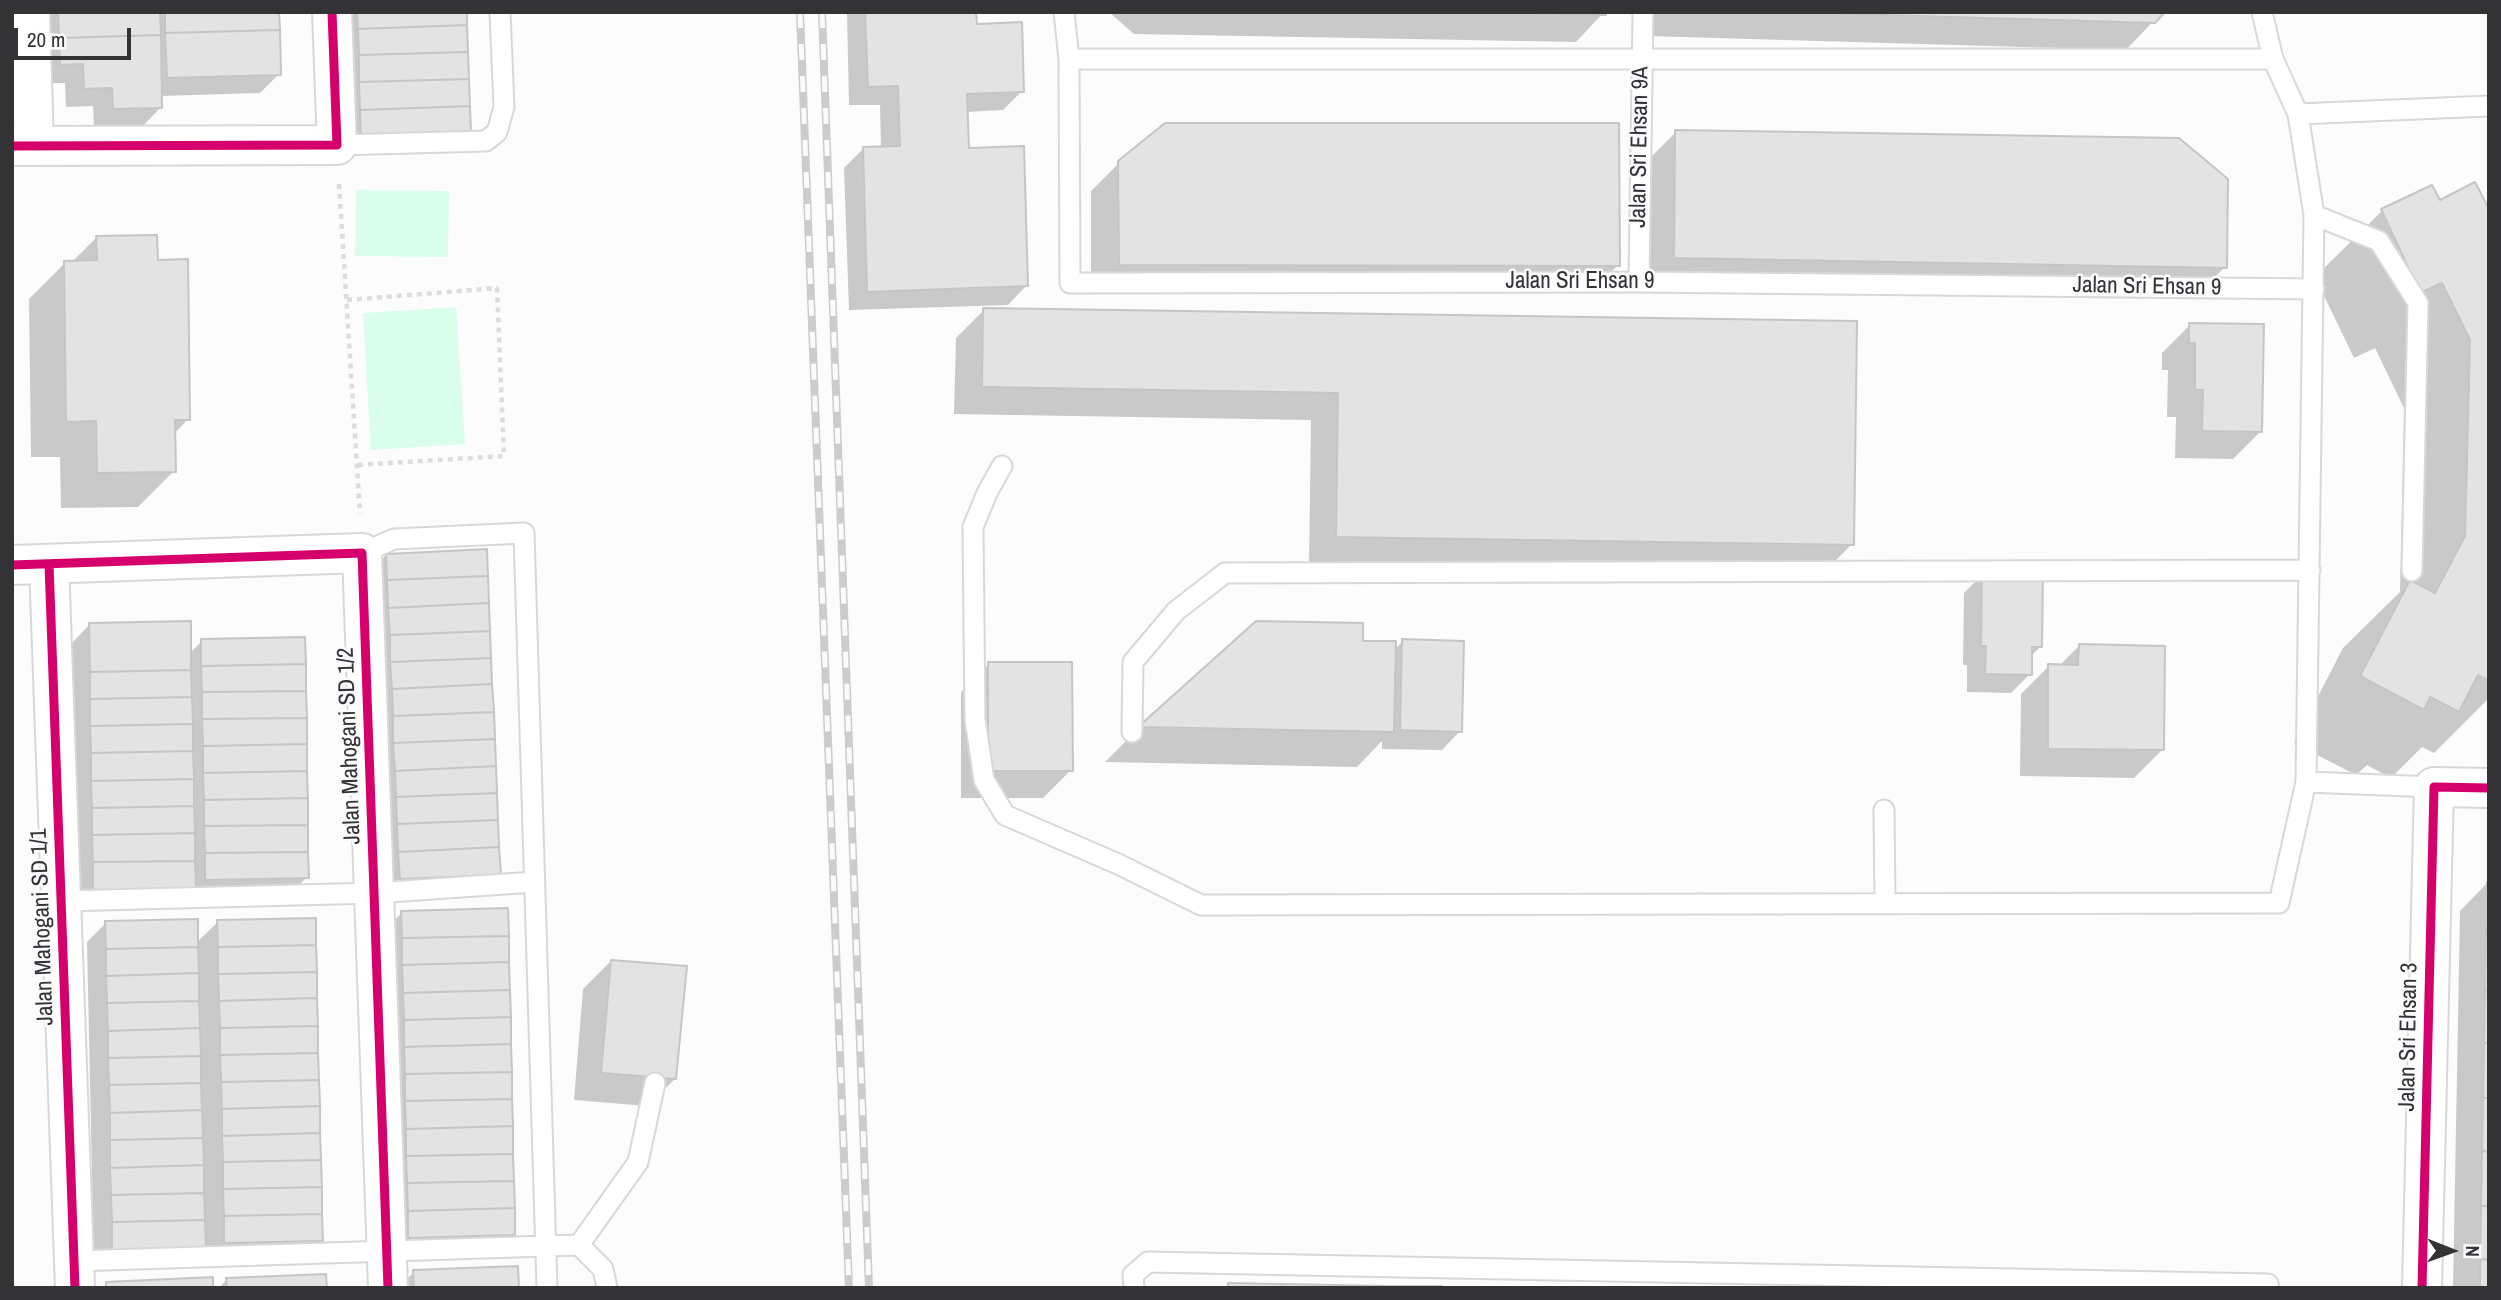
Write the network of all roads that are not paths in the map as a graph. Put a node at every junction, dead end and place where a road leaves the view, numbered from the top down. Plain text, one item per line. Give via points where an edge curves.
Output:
1 (30, 12) edge
2 (332, 12) edge
3 (500, 12) edge
4 (1064, 12) edge
5 (1643, 12) edge
6 (2262, 12) edge
7 (1641, 58) junction
8 (1069, 59) junction
9 (2273, 59) junction
10 (2489, 107) edge
11 (2298, 114) junction
12 (337, 145) junction
13 (23, 146) edge
14 (2314, 215) junction
15 (1639, 282) junction
16 (2314, 289) junction
17 (1002, 466) dead end
18 (362, 553) junction
19 (30, 565) edge
20 (2310, 569) junction
21 (2412, 571) dead end
22 (1132, 732) dead end
23 (2306, 782) junction
24 (2434, 787) junction
25 (2489, 788) edge
26 (1884, 810) dead end
27 (534, 882) junction
28 (374, 893) junction
29 (61, 901) junction
30 (1885, 903) junction
31 (655, 1083) dead end
32 (579, 1245) junction
33 (546, 1247) junction
34 (387, 1269) edge
35 (74, 1275) edge
36 (1722, 1280) edge
37 (1134, 1281) edge
38 (547, 1288) edge
39 (607, 1288) edge
40 (2269, 1288) edge
41 (2422, 1288) edge

1 - 13 street
2 - 12 street
3 - 12 lane via 504,107 497,132 486,141
4 - 8 lane, Jalan Sri Ehsan 9
5 - 7 lane, Jalan Sri Ehsan 9A
6 - 9 lane
7 - 8 lane
7 - 9 lane
7 - 15 lane, Jalan Sri Ehsan 9A
8 - 15 lane, Jalan Sri Ehsan 9 via 1070,283
9 - 11 lane
10 - 11 lane
11 - 14 lane
12 - 13 street
14 - 16 lane
14 - 21 lane via 2379,241 2418,303
15 - 16 lane, Jalan Sri Ehsan 9
16 - 20 lane
17 - 30 lane via 973,527 972,598 975,719 984,780 1005,815 1200,905
18 - 19 street
18 - 27 lane via 394,539 524,533
18 - 28 street, Jalan Mahogani SD 1/2
19 - 29 street, Jalan Mahogani SD 1/1
20 - 22 lane via 1225,573 1176,611 1133,662
20 - 23 lane
23 - 24 lane
23 - 30 lane via 2279,903
24 - 25 street
24 - 41 street, Jalan Sri Ehsan 3
26 - 30 lane
27 - 28 lane
27 - 33 lane
28 - 29 lane
28 - 34 street, Jalan Mahogani SD 1/2
29 - 35 street, Jalan Mahogani SD 1/1
31 - 32 lane via 638,1162
32 - 33 lane
32 - 39 lane via 603,1269
33 - 34 lane
33 - 38 lane
34 - 35 lane
36 - 37 lane via 1148,1262
36 - 40 lane via 2268,1284

